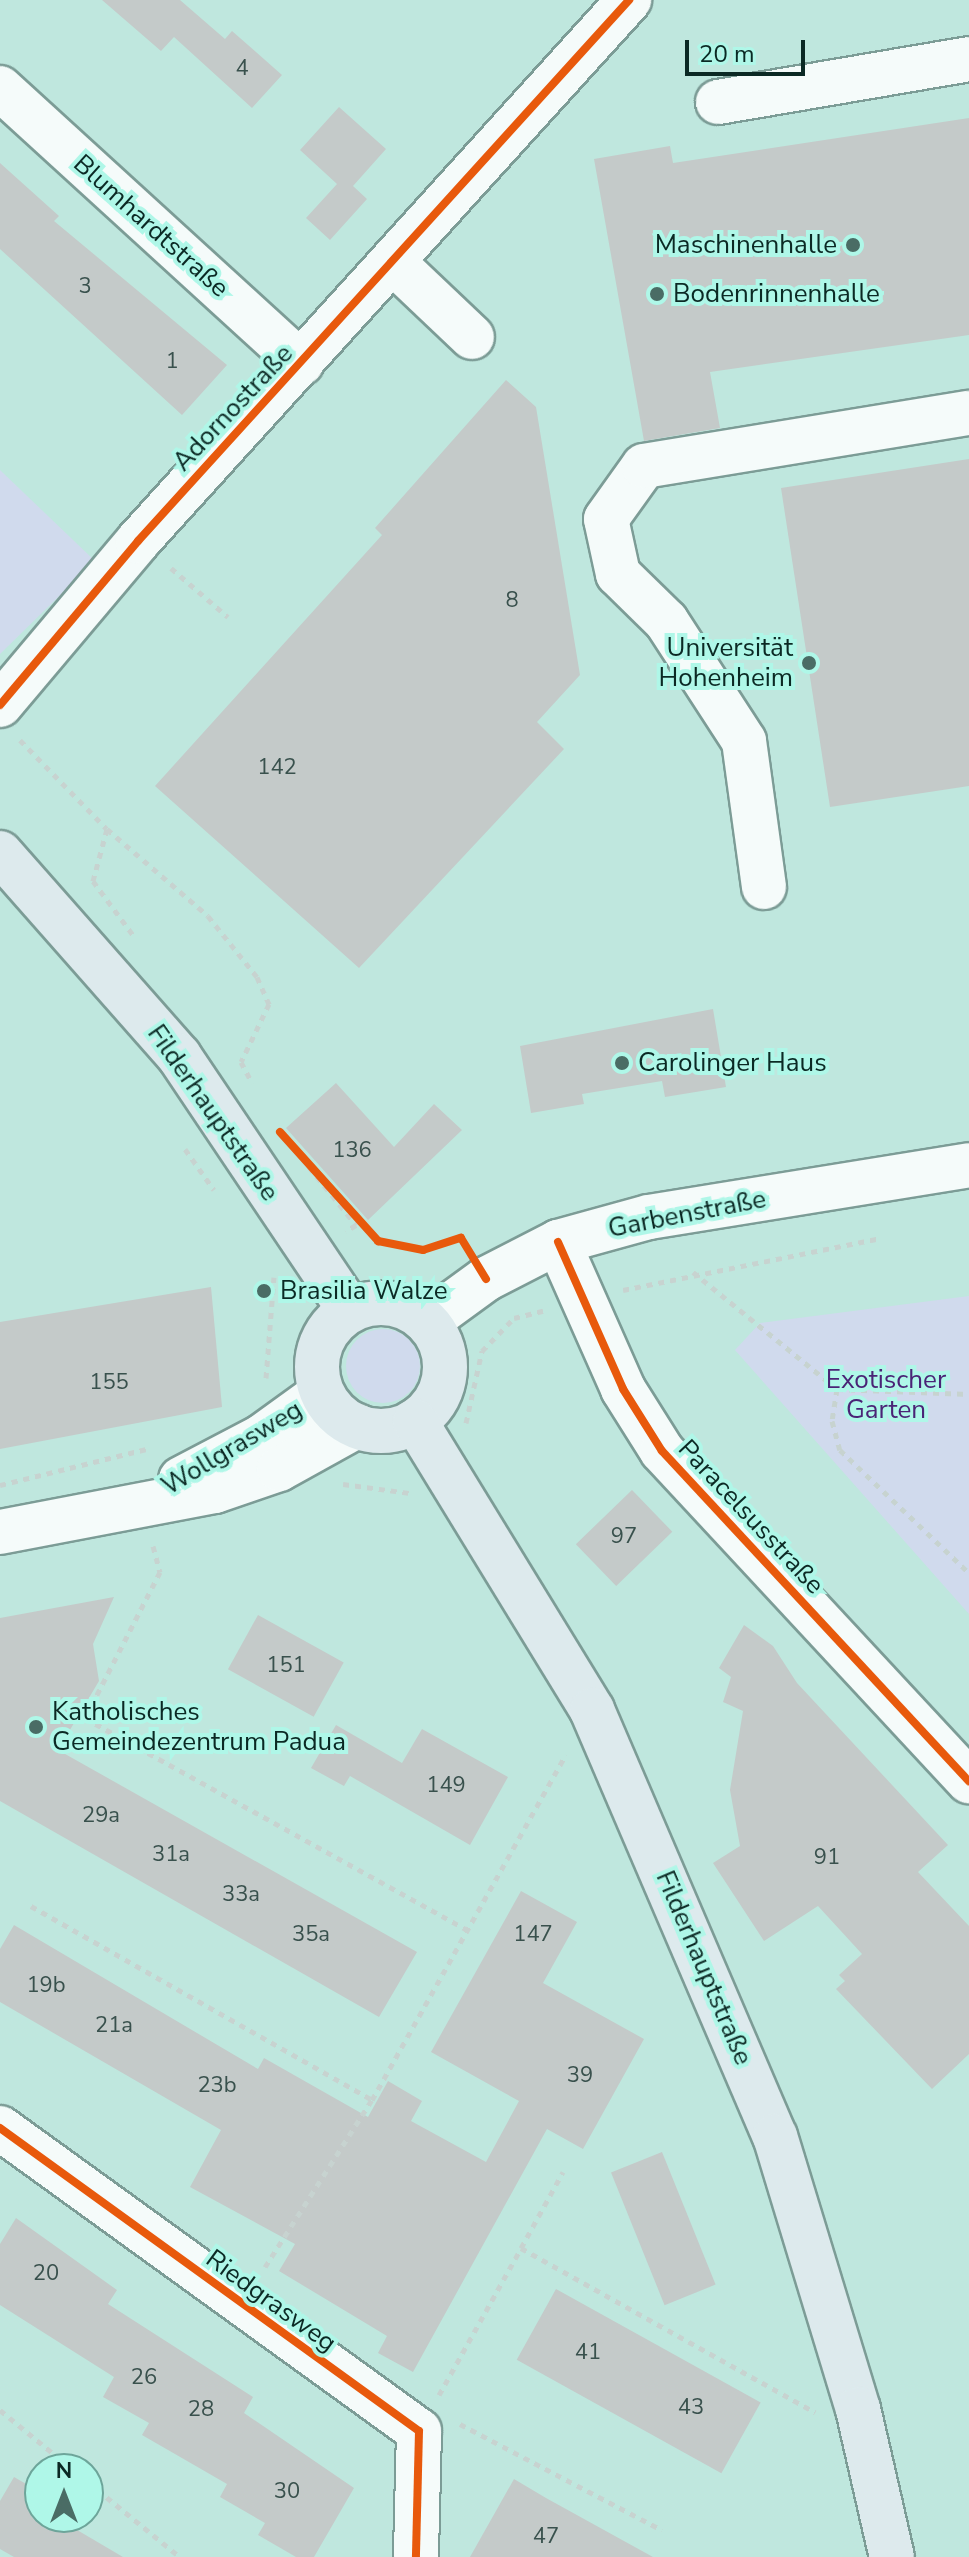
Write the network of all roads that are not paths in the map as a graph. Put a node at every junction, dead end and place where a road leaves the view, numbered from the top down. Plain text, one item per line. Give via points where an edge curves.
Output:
1 (623, 2) edge
2 (969, 59) edge
3 (0, 88) edge
4 (718, 102) dead end
5 (395, 264) junction
6 (472, 337) dead end
7 (301, 363) junction
8 (969, 413) edge
9 (5, 718) edge
10 (0, 853) edge
11 (764, 887) dead end
12 (969, 1165) edge
13 (558, 1242) junction
14 (350, 1310) junction
15 (427, 1322) junction
16 (322, 1393) junction
17 (415, 1421) junction
18 (357, 1426) junction
19 (141, 1501) junction
20 (0, 1532) edge
21 (969, 1781) edge
22 (0, 2128) edge
23 (416, 2557) edge
24 (892, 2557) edge

1 - 5 street, Adornostraße
2 - 4 street
3 - 7 street, Blumhardtstraße
5 - 6 street
5 - 7 street, Adornostraße
7 - 9 street, Adornostraße via 138,541
8 - 11 street via 644,466 606,519 618,574 666,621 744,741
10 - 14 main road, Filderhauptstraße via 179,1056
12 - 13 street, Garbenstraße via 649,1217
13 - 15 street, Garbenstraße via 486,1279
13 - 21 street, Paracelsusstraße via 623,1389 662,1451
14 - 15 main road via 390,1303
14 - 16 main road via 323,1337
15 - 17 main road via 445,1363 432,1406
16 - 18 main road
16 - 19 street, Wollgrasweg via 261,1437
17 - 18 main road via 377,1430
17 - 24 main road, Filderhauptstraße via 592,1710 775,2136 858,2409
18 - 19 street, Wollgrasweg via 279,1469 215,1491
19 - 20 street, Wollgrasweg
22 - 23 street, Riedgrasweg via 241,2305 425,2420

